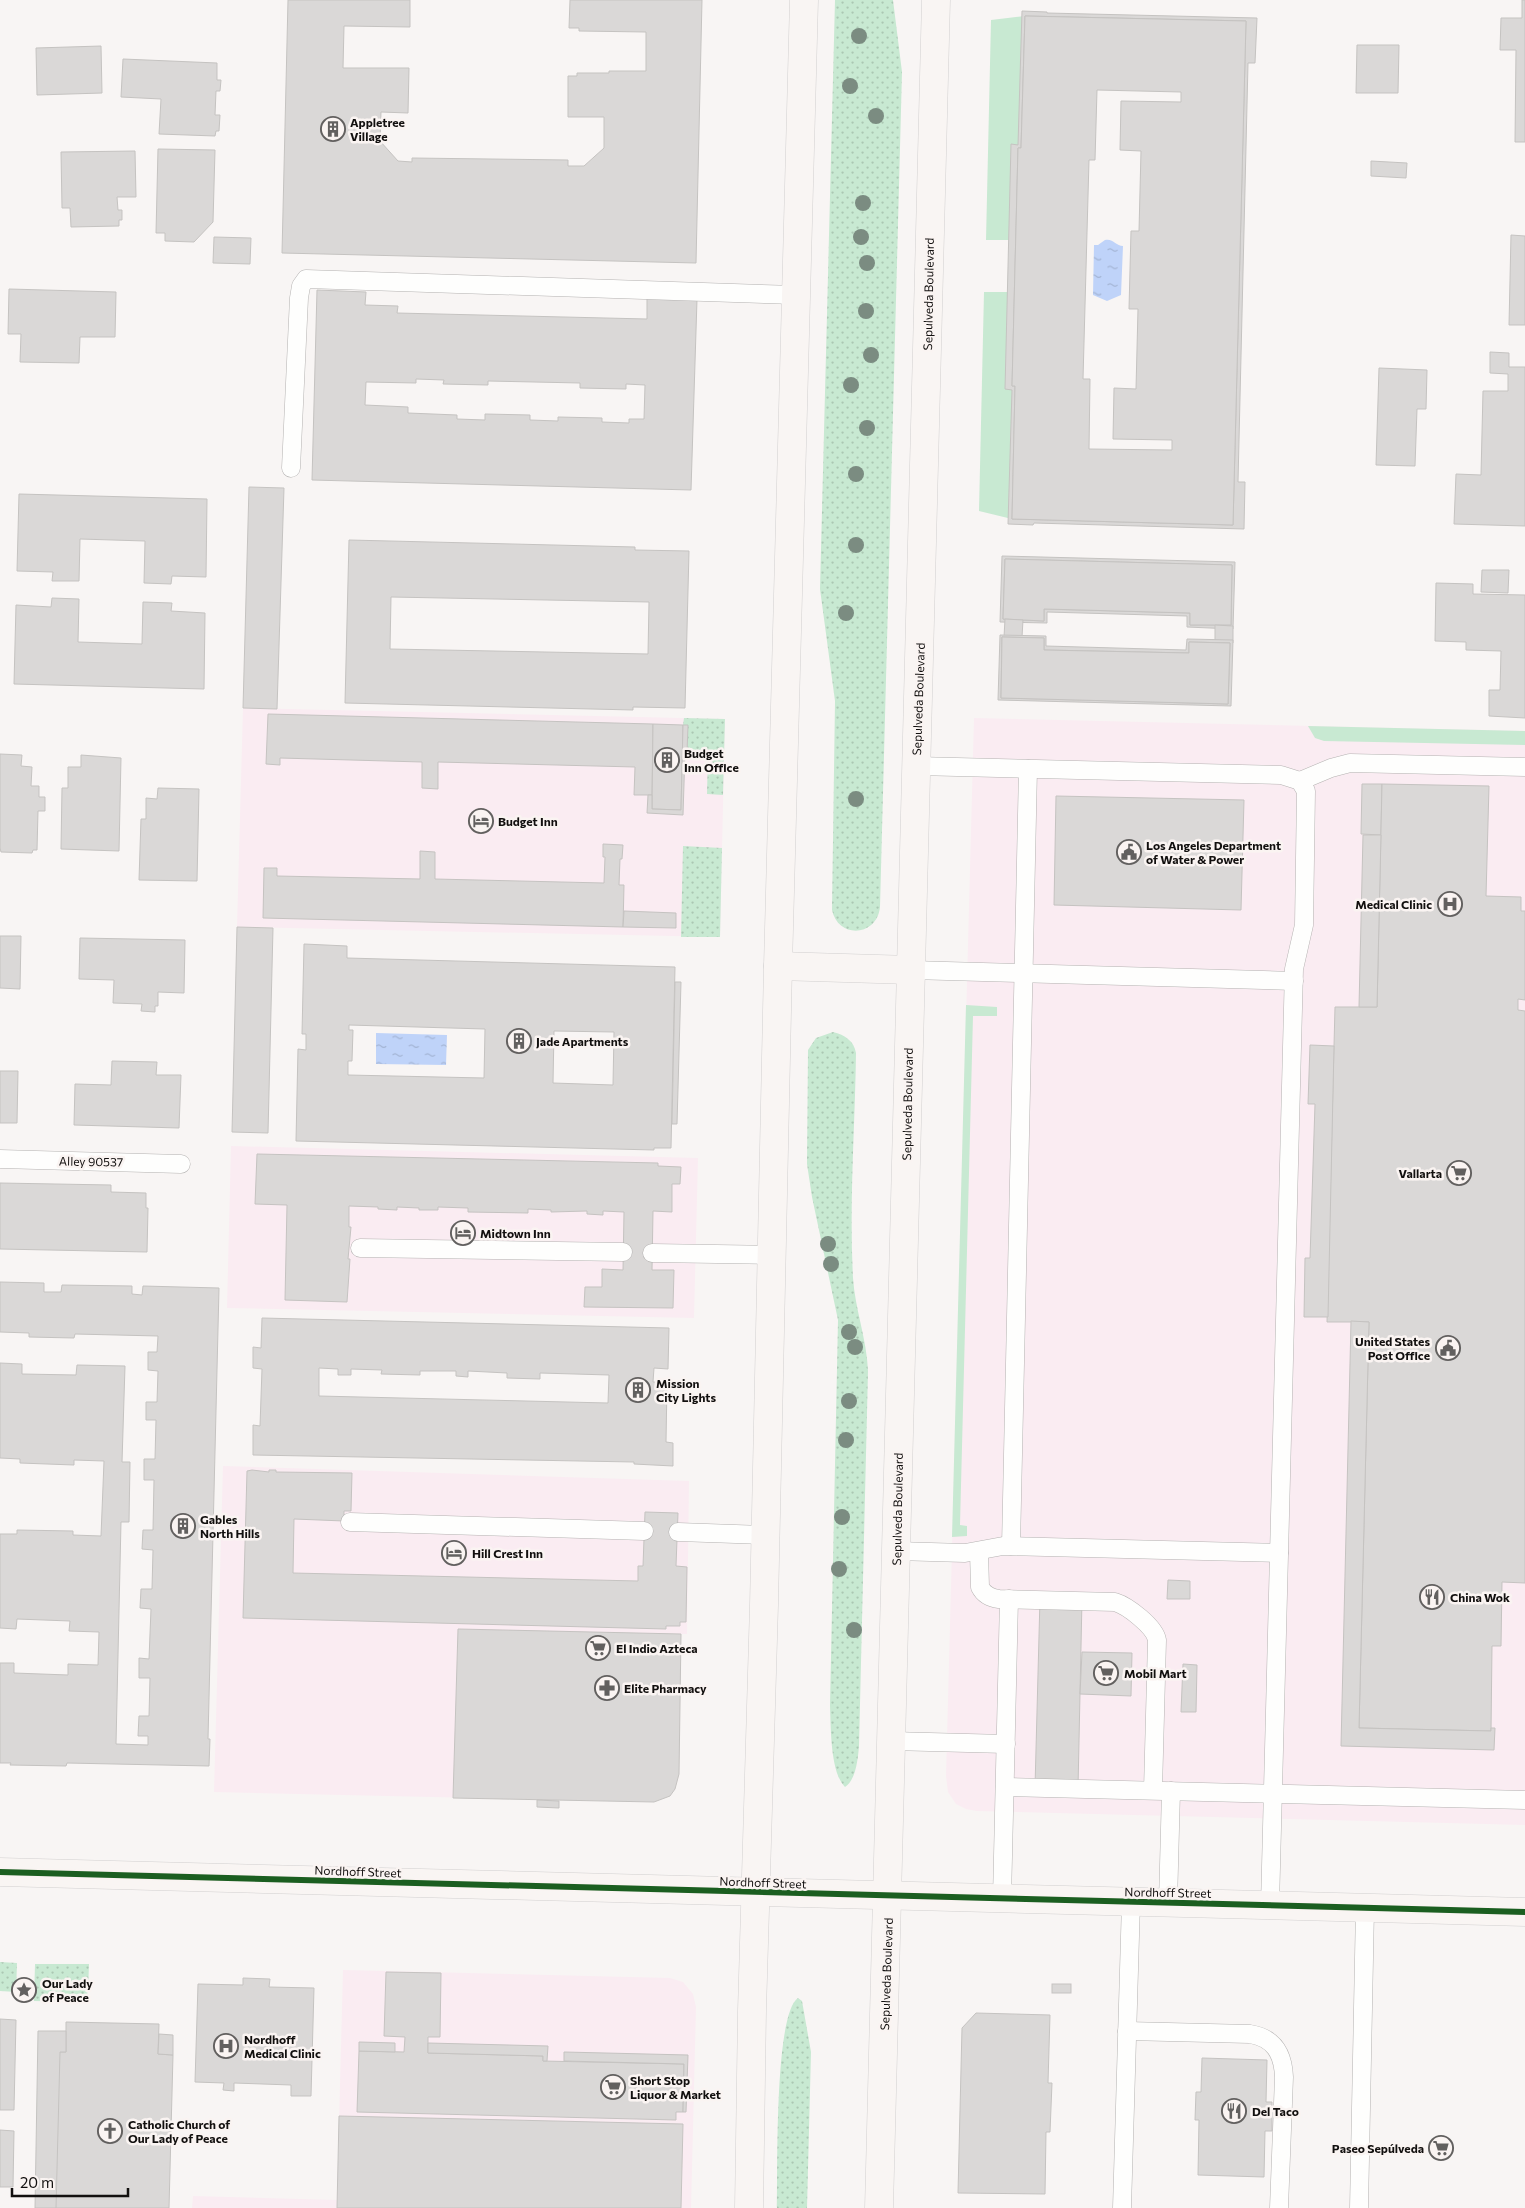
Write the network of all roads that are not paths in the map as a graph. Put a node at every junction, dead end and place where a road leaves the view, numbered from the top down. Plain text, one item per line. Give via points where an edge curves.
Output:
1 (804, 0) edge
2 (936, 0) edge
3 (796, 295) junction
4 (291, 468) dead end
5 (916, 766) junction
6 (1525, 767) edge
7 (1028, 769) junction
8 (1300, 781) junction
9 (778, 966) junction
10 (910, 970) junction
11 (1023, 974) junction
12 (1294, 981) junction
13 (0, 1159) edge
14 (182, 1164) dead end
15 (360, 1248) dead end
16 (623, 1252) dead end
17 (652, 1253) dead end
18 (772, 1255) junction
19 (350, 1522) dead end
20 (644, 1531) dead end
21 (678, 1532) dead end
22 (766, 1535) junction
23 (1011, 1546) junction
24 (896, 1551) junction
25 (979, 1552) junction
26 (1280, 1552) junction
27 (1009, 1599) junction
28 (891, 1741) junction
29 (1006, 1744) junction
30 (1004, 1787) junction
31 (1153, 1790) junction
32 (1171, 1791) junction
33 (1273, 1794) junction
34 (1525, 1800) edge
35 (0, 1872) edge
36 (756, 1893) junction
37 (888, 1896) junction
38 (1002, 1899) junction
39 (1131, 1902) junction
40 (1168, 1903) junction
41 (1270, 1906) junction
42 (1365, 1908) junction
43 (1525, 1912) edge
44 (1127, 2031) junction
45 (749, 2208) edge
46 (879, 2208) edge
47 (1122, 2208) edge
48 (1279, 2208) edge
49 (1359, 2208) edge

1 - 3 main road
2 - 5 main road, Sepulveda Boulevard
3 - 4 lane via 306,279 299,298
3 - 9 main road
5 - 7 lane
5 - 10 main road, Sepulveda Boulevard
6 - 8 lane via 1350,763
7 - 8 lane via 1281,775
7 - 11 lane
8 - 12 lane via 1306,791 1304,925
9 - 10 main road
9 - 18 main road
10 - 11 lane
10 - 24 main road, Sepulveda Boulevard
11 - 12 lane
11 - 23 lane
12 - 26 lane
13 - 14 lane, Alley 90537
15 - 16 lane
17 - 18 lane
18 - 22 main road
19 - 20 lane
21 - 22 lane
22 - 36 main road
23 - 25 lane
23 - 26 lane
24 - 25 lane
24 - 28 main road, Sepulveda Boulevard
25 - 27 lane via 982,1592 993,1598
26 - 33 lane
27 - 29 lane
27 - 31 lane via 1116,1602 1129,1608 1154,1632 1158,1640
28 - 29 lane
28 - 37 main road, Sepulveda Boulevard
29 - 30 lane
30 - 31 lane
30 - 38 lane
31 - 32 lane
32 - 33 lane
32 - 40 lane
33 - 34 lane
33 - 41 lane
35 - 36 main road, Nordhoff Street
36 - 37 main road, Nordhoff Street
36 - 45 main road
37 - 38 main road, Nordhoff Street
37 - 46 main road, Sepulveda Boulevard
38 - 39 main road, Nordhoff Street
39 - 40 main road, Nordhoff Street
39 - 44 lane
40 - 41 main road, Nordhoff Street
41 - 42 main road, Nordhoff Street
42 - 43 main road, Nordhoff Street
42 - 49 lane
44 - 47 lane
44 - 48 lane via 1250,2034 1265,2038 1275,2047 1282,2059 1284,2076

